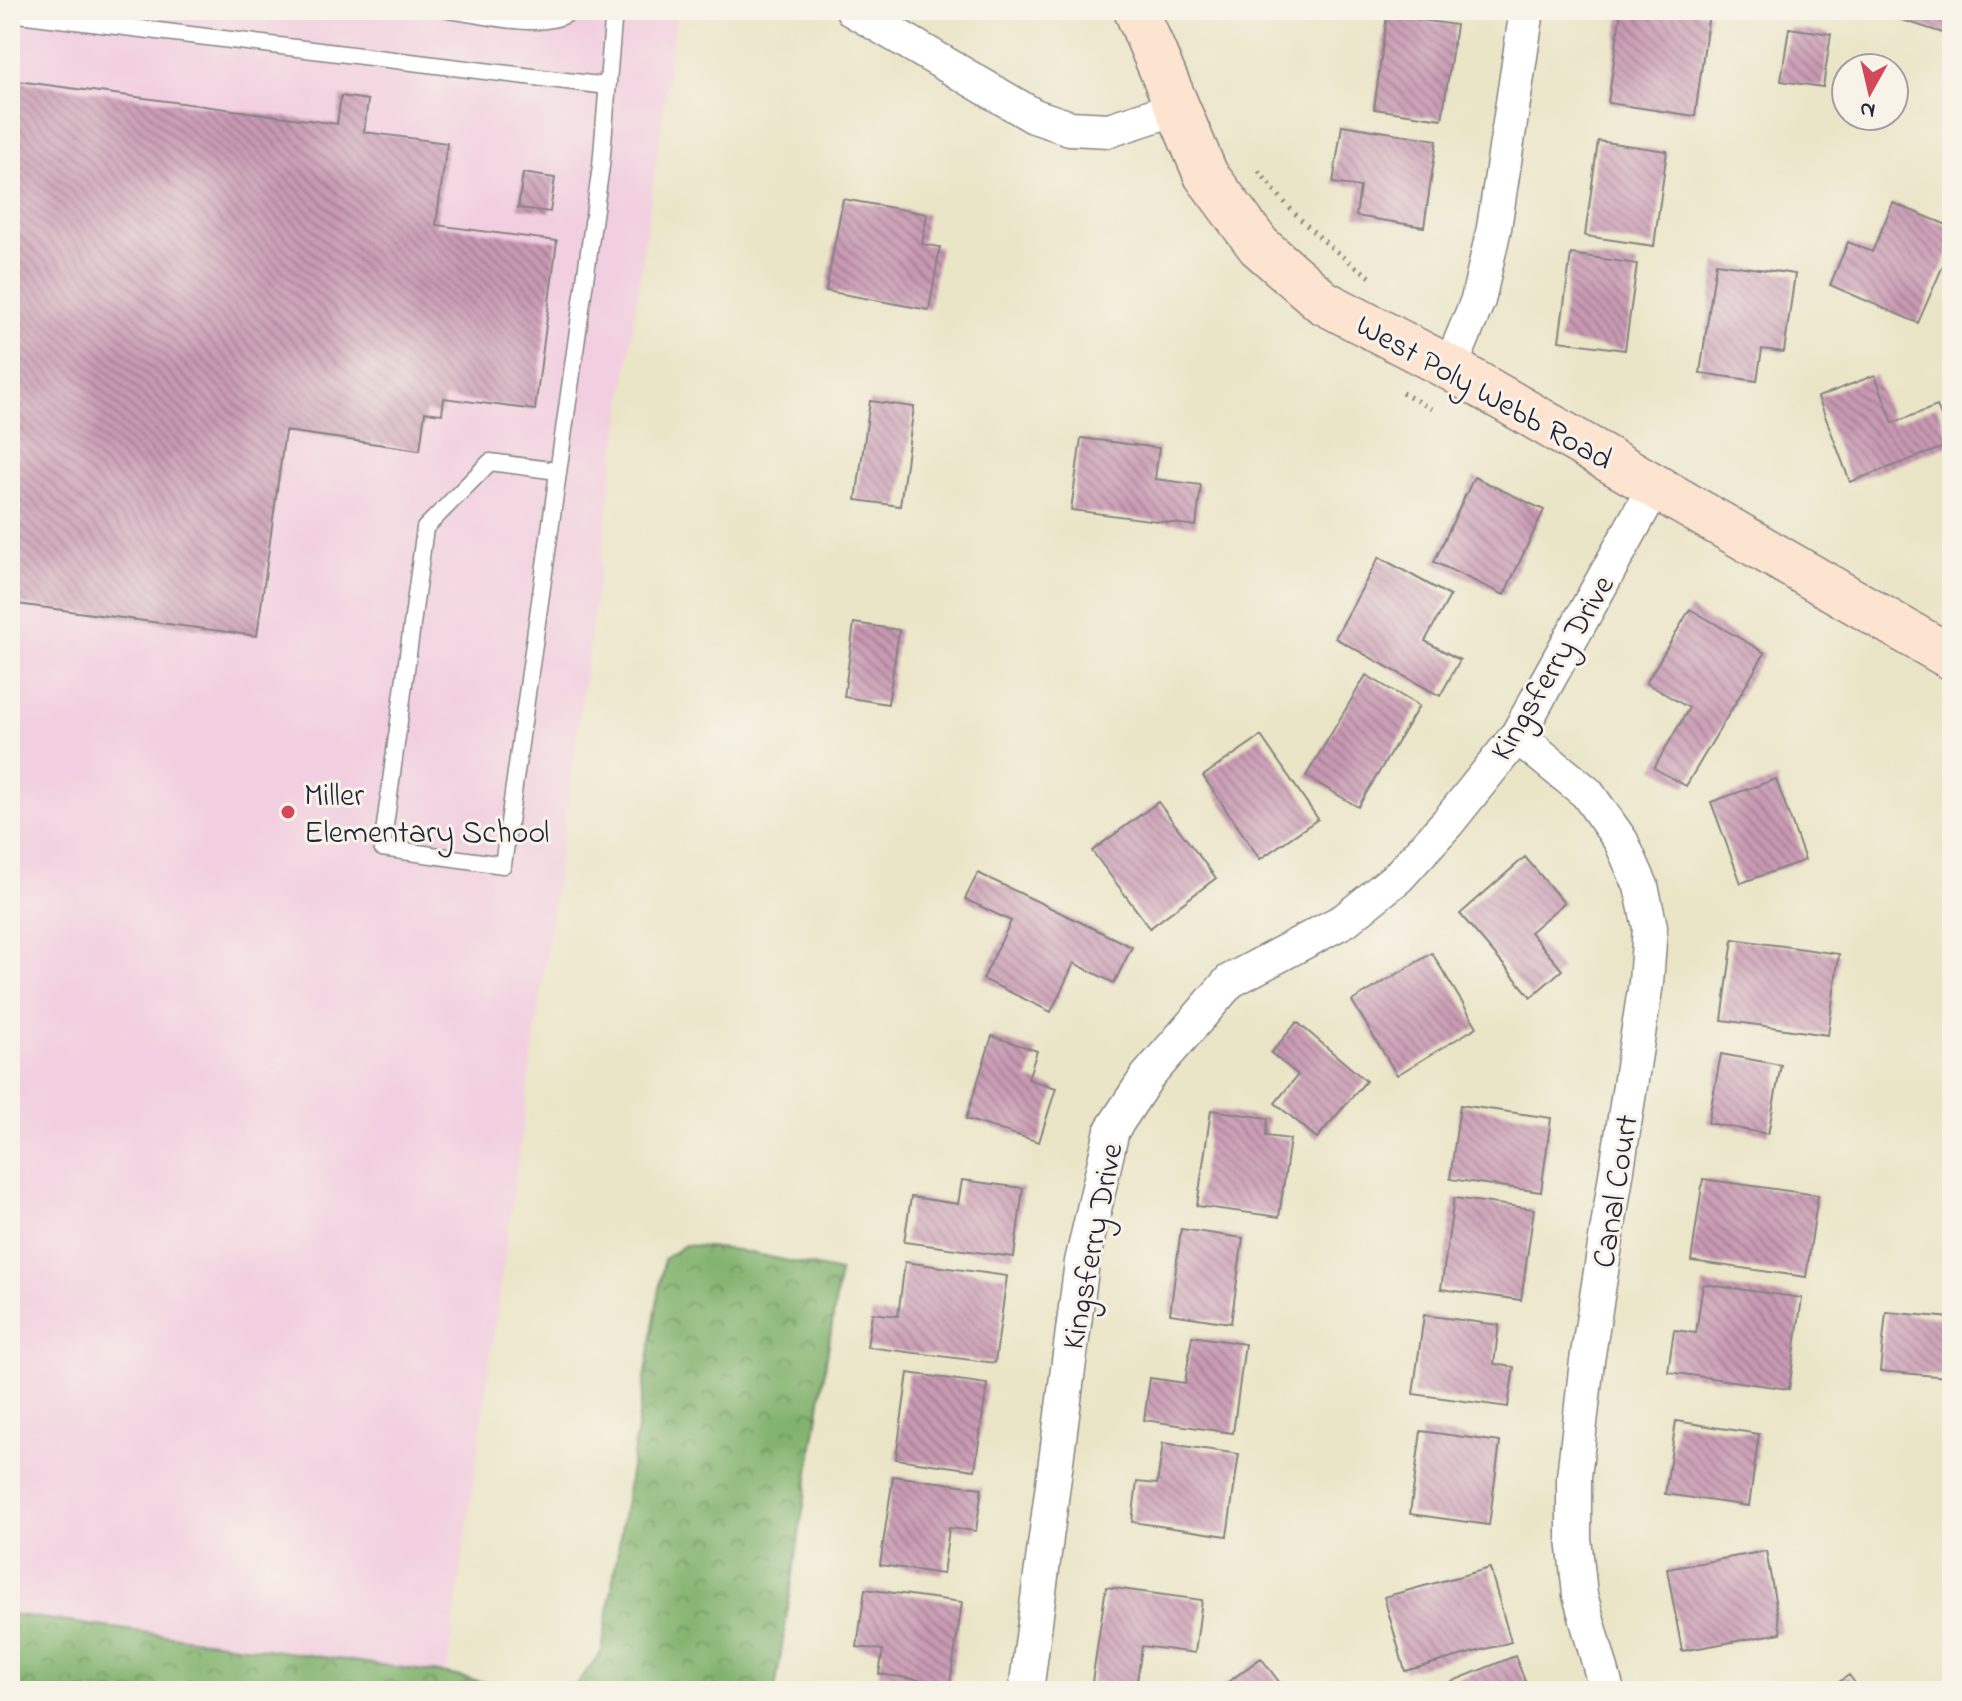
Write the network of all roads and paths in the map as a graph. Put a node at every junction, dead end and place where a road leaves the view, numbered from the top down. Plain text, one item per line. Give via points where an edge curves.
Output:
1 (449, 10) edge
2 (574, 10) edge
3 (614, 10) edge
4 (853, 10) edge
5 (1136, 10) edge
6 (1527, 10) edge
7 (10, 13) edge
8 (607, 86) junction
9 (1177, 108) junction
10 (1259, 171) dead end
11 (1385, 286) dead end
12 (1450, 368) junction
13 (557, 471) junction
14 (1655, 486) junction
15 (1952, 658) edge
16 (1517, 736) junction
17 (1026, 1691) edge
18 (1607, 1691) edge

1 - 2 lane via 540,22
3 - 8 lane
4 - 9 street via 1034,116 1070,128 1109,130
5 - 9 street, West Poly Webb Road
6 - 12 street via 1494,228 1478,300
7 - 8 lane
8 - 13 lane via 601,166
9 - 12 street, West Poly Webb Road via 1206,175 1259,246 1323,302
10 - 11 path via 1285,206 1336,254
12 - 14 street, West Poly Webb Road
13 - 13 lane via 503,865 382,848 425,528 490,462
14 - 15 street, West Poly Webb Road
14 - 16 street, Kingsferry Drive
16 - 17 street, Kingsferry Drive via 1398,877 1345,920 1230,981 1147,1077 1112,1130 1082,1262
16 - 18 street, Canal Court via 1587,793 1621,841 1641,886 1650,927 1574,1477 1580,1595

